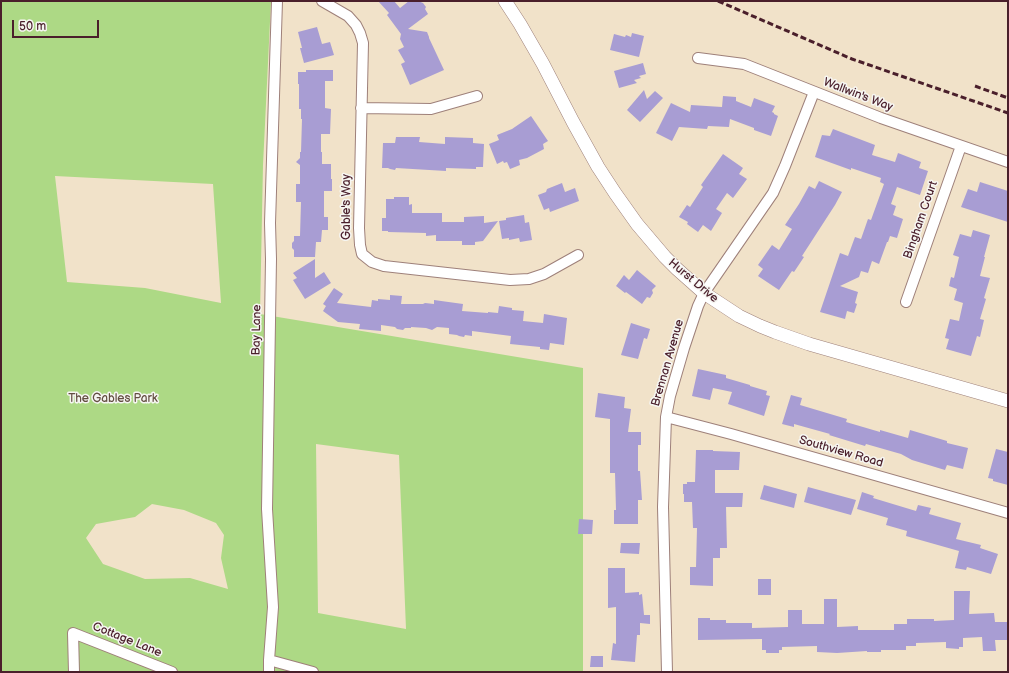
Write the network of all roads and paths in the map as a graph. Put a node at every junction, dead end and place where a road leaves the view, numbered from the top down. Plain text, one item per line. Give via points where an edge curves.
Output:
1 (277, 1) edge
2 (322, 1) edge
3 (505, 1) edge
4 (698, 58) dead end
5 (814, 92) junction
6 (477, 96) dead end
7 (361, 108) junction
8 (961, 146) junction
9 (1008, 162) edge
10 (578, 255) dead end
11 (704, 293) junction
12 (906, 302) dead end
13 (1008, 401) edge
14 (666, 417) junction
15 (1008, 513) edge
16 (269, 660) junction
17 (74, 672) edge
18 (172, 672) edge
19 (269, 672) edge
20 (313, 672) edge
21 (667, 672) edge

1 - 16 street, Bay Lane via 270,223 267,509 273,607
2 - 7 street, Gable's Way via 348,16 360,33 363,43
3 - 11 street, Hurst Drive via 615,193 665,257
4 - 5 street, Wallwin's Way via 744,64
5 - 8 street, Wallwin's Way
5 - 11 street, Brennan Avenue via 773,193
6 - 7 street via 431,109
7 - 10 street, Gable's Way via 360,245 362,254 372,262 384,266 510,280 529,279 544,274
8 - 9 street, Wallwin's Way
8 - 12 street, Bingham Court
11 - 13 street, Hurst Drive via 739,316 775,332
11 - 14 street, Brennan Avenue via 684,348
14 - 15 street, Southview Road
14 - 21 street, Brennan Avenue via 663,507
16 - 19 street, Bay Lane
16 - 20 street
17 - 18 street, Cottage Lane via 73,633

